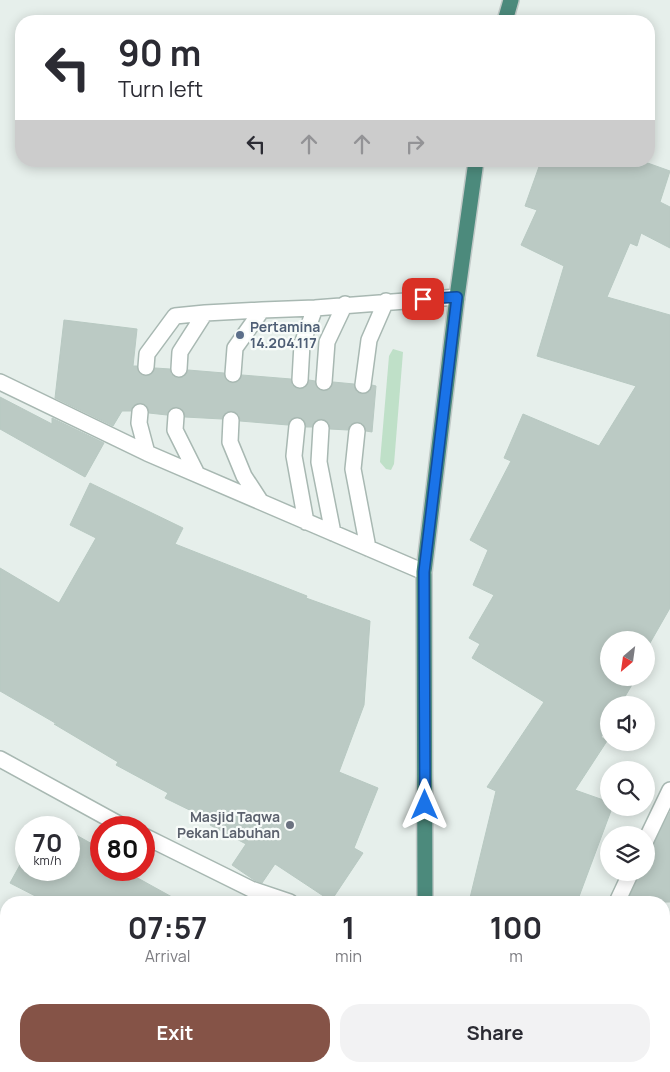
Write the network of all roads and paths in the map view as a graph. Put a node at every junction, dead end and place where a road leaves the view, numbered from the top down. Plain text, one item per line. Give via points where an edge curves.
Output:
1 (511, 0) edge
2 (507, 15) edge
3 (475, 167) edge
4 (457, 297) junction
5 (386, 301) junction
6 (345, 304) junction
7 (315, 308) junction
8 (262, 310) junction
9 (205, 314) junction
10 (146, 367) dead end
11 (179, 370) dead end
12 (234, 374) dead end
13 (300, 380) dead end
14 (0, 382) edge
15 (324, 382) dead end
16 (363, 385) dead end
17 (140, 412) dead end
18 (176, 416) dead end
19 (231, 420) dead end
20 (297, 426) dead end
21 (322, 428) dead end
22 (357, 431) dead end
23 (147, 453) junction
24 (196, 474) junction
25 (261, 502) junction
26 (306, 522) junction
27 (334, 533) junction
28 (368, 548) junction
29 (424, 572) junction
30 (0, 759) edge
31 (670, 790) edge
32 (104, 816) edge
33 (653, 826) edge
34 (155, 841) edge
35 (626, 881) edge
36 (272, 896) edge
37 (425, 896) edge
38 (619, 896) edge

1 - 2 highway
3 - 4 highway
4 - 5 street
4 - 29 highway
5 - 6 street
5 - 16 street via 369,340
6 - 7 street
6 - 15 street via 327,342
7 - 8 street
7 - 13 street via 302,344
8 - 9 street
8 - 12 street via 235,348
9 - 10 street via 175,316 148,354
9 - 11 street via 180,352
14 - 23 street
17 - 23 street via 139,423
18 - 24 street via 175,430
19 - 25 street via 230,442 244,476
20 - 26 street via 294,456
21 - 27 street via 319,462
22 - 28 street via 353,469
23 - 24 street
24 - 25 street
25 - 26 street
26 - 27 street
27 - 28 street
28 - 29 street
29 - 37 highway
30 - 32 street
31 - 33 street
34 - 36 street via 251,889
35 - 38 street

